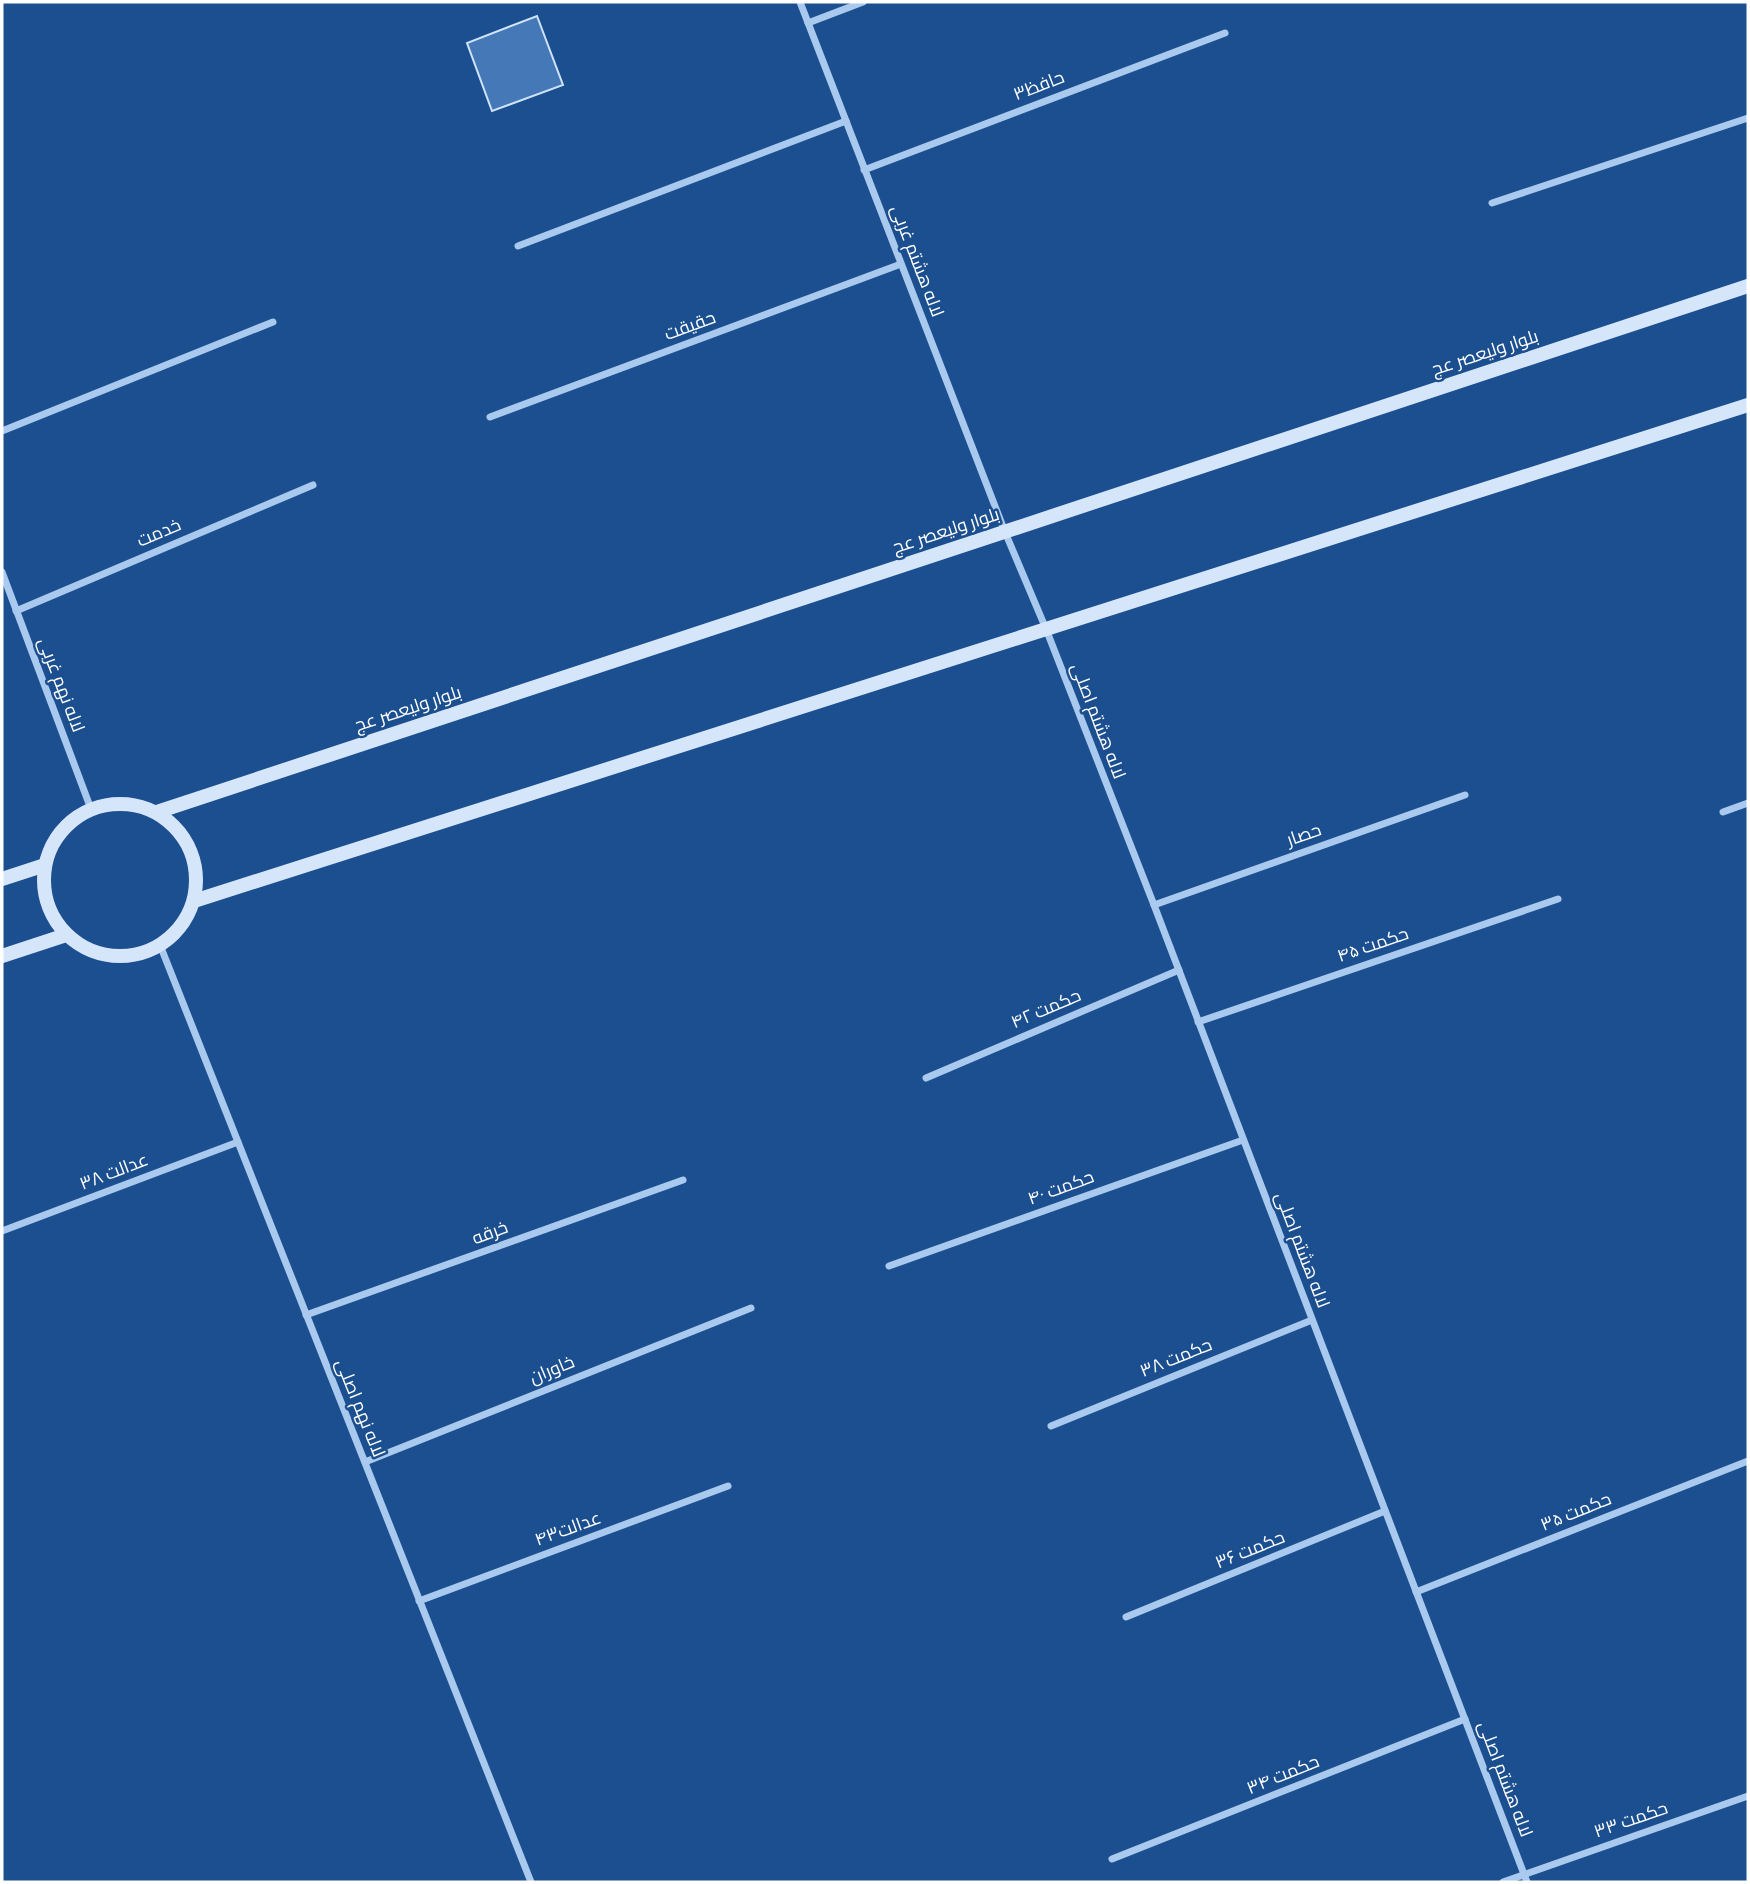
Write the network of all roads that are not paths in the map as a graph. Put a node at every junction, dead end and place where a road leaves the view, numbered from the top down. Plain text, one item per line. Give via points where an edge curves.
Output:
1 (800, 2) edge
2 (863, 2) edge
3 (808, 23) junction
4 (1225, 33) dead end
5 (1748, 118) edge
6 (846, 121) junction
7 (864, 170) junction
8 (1492, 203) dead end
9 (518, 246) dead end
10 (901, 264) junction
11 (1748, 286) edge
12 (273, 322) dead end
13 (1748, 405) edge
14 (490, 417) dead end
15 (2, 431) edge
16 (313, 485) dead end
17 (1005, 531) junction
18 (2, 572) edge
19 (16, 611) junction
20 (1046, 629) junction
21 (1465, 795) dead end
22 (1748, 803) edge
23 (91, 808) junction
24 (157, 812) junction
25 (1723, 812) dead end
26 (45, 865) junction
27 (2, 879) edge
28 (1558, 899) dead end
29 (194, 901) junction
30 (1154, 905) junction
31 (66, 934) junction
32 (160, 946) junction
33 (2, 956) edge
34 (1179, 970) junction
35 (1198, 1022) junction
36 (926, 1078) dead end
37 (1243, 1140) junction
38 (238, 1142) junction
39 (683, 1180) dead end
40 (2, 1231) edge
41 (889, 1266) dead end
42 (751, 1308) dead end
43 (306, 1315) junction
44 (1312, 1320) junction
45 (1051, 1426) dead end
46 (1748, 1461) edge
47 (365, 1462) junction
48 (728, 1486) dead end
49 (1385, 1511) junction
50 (1416, 1592) junction
51 (419, 1601) junction
52 (1126, 1617) dead end
53 (1465, 1719) junction
54 (1748, 1796) edge
55 (1112, 1859) dead end
56 (1524, 1874) junction
57 (531, 1882) edge
58 (1503, 1882) edge
59 (1527, 1882) edge

1 - 3 street, لاله هشتم غربی
2 - 3 street
3 - 6 street, لاله هشتم غربی
4 - 7 street, حافظ۳
5 - 8 street
6 - 7 street, لاله هشتم غربی
6 - 9 street
7 - 10 street, لاله هشتم غربی
10 - 14 street, حقیقت
10 - 17 street, لاله هشتم غربی
11 - 17 main road, بلوار ولیعصر عج
12 - 15 street
13 - 20 main road
16 - 19 street, خدمت
17 - 20 street, لاله هشتم غربی
17 - 24 main road, بلوار ولیعصر عج
18 - 19 street, لاله نهم غربی
19 - 23 street, لاله نهم غربی
20 - 29 main road
20 - 30 street, لاله هشتم اصلی
21 - 30 street, حصار
22 - 25 street
23 - 24 main road via 116,803
23 - 26 main road via 70,822 54,841
24 - 29 main road via 181,833 193,856
26 - 27 main road
26 - 31 main road via 44,890 51,915
28 - 35 street, حکمت ۴۵
29 - 32 main road via 179,929
30 - 34 street, لاله هشتم اصلی
31 - 32 main road via 87,949 111,957 136,955
31 - 33 main road
32 - 38 street, لاله نهم اصلی
34 - 35 street, لاله هشتم اصلی
34 - 36 street, حکمت ۴۲
35 - 37 street, لاله هشتم اصلی
37 - 41 street, حکمت ۴۰
37 - 44 street, لاله هشتم اصلی
38 - 40 street, عدالت ٣٨
38 - 43 street, لاله نهم اصلی
39 - 43 street, خرقه
42 - 47 street, خاوران
43 - 47 street, لاله نهم اصلی
44 - 45 street, حکمت ۳۸
44 - 49 street, لاله هشتم اصلی
46 - 50 street, حکمت ۳۵
47 - 51 street, لاله نهم اصلی
48 - 51 street, عدالت۴۳
49 - 50 street, لاله هشتم اصلی
49 - 52 street, حکمت ۳۶
50 - 53 street, لاله هشتم اصلی
51 - 57 street, لاله نهم اصلی
53 - 55 street, حکمت ۳۴
53 - 56 street, لاله هشتم اصلی
54 - 56 street, حکمت ۳۳
56 - 58 street, حکمت ۳۳
56 - 59 street, لاله هشتم اصلی

